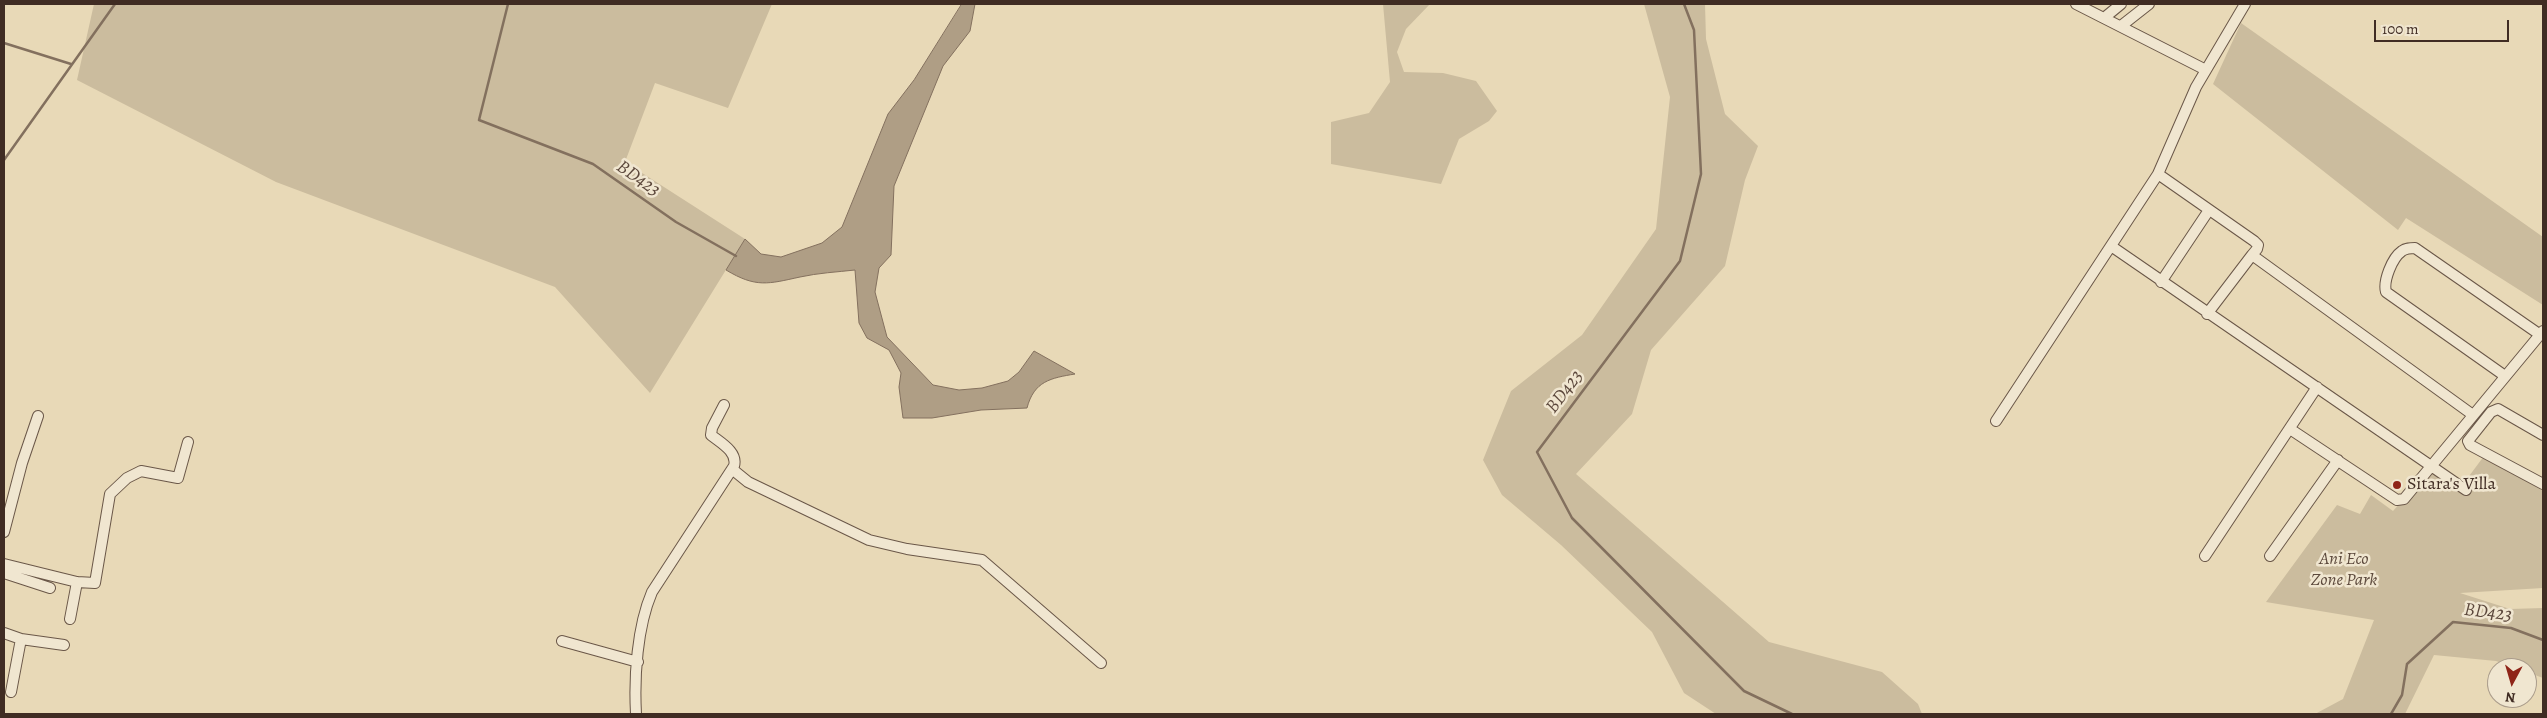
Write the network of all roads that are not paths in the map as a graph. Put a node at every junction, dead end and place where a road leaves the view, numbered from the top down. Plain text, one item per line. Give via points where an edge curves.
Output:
1 (2076, 4) edge
2 (2121, 4) edge
3 (2149, 4) edge
4 (2245, 4) edge
5 (2104, 18) junction
6 (2121, 26) junction
7 (2206, 70) junction
8 (2158, 174) junction
9 (2209, 210) junction
10 (2111, 246) junction
11 (2252, 255) junction
12 (2161, 282) junction
13 (2207, 314) junction
14 (2541, 332) edge
15 (2505, 376) junction
16 (2317, 387) junction
17 (724, 405) dead end
18 (2475, 412) junction
19 (38, 416) dead end
20 (2486, 417) junction
21 (1996, 421) dead end
22 (2290, 429) junction
23 (2543, 435) edge
24 (188, 442) dead end
25 (2338, 460) junction
26 (2432, 464) junction
27 (732, 468) junction
28 (2543, 484) edge
29 (2466, 490) dead end
30 (4, 532) edge
31 (2205, 556) dead end
32 (2270, 556) dead end
33 (4, 564) edge
34 (4, 573) edge
35 (77, 582) junction
36 (50, 588) dead end
37 (70, 619) dead end
38 (4, 633) edge
39 (21, 639) junction
40 (562, 641) dead end
41 (64, 645) dead end
42 (638, 662) junction
43 (1101, 663) dead end
44 (11, 692) dead end
45 (636, 714) edge

1 - 5 street
2 - 5 street
3 - 6 street
4 - 7 street
5 - 6 street
6 - 7 street
7 - 8 street
8 - 9 street
8 - 10 street
9 - 11 street via 2258,245
9 - 12 street
10 - 12 street
10 - 21 street
11 - 13 street
11 - 18 street
12 - 13 street
13 - 16 street
14 - 15 street
14 - 15 street via 2415,248 2398,254 2385,280 2386,292
15 - 18 street
16 - 22 street
16 - 26 street
17 - 27 street via 711,435 734,455 736,460
18 - 20 street
18 - 26 street
19 - 30 street
20 - 23 street via 2498,409
20 - 28 street via 2468,438 2470,444
22 - 25 street
22 - 31 street
24 - 35 street via 178,478 141,471 127,478 110,494 97,581 93,584
25 - 26 street via 2400,500
25 - 32 street
26 - 29 street
27 - 42 street via 652,592 643,618
27 - 43 street via 748,482 869,540 982,560
33 - 35 street
34 - 36 street
35 - 37 street
38 - 39 street
39 - 41 street
39 - 44 street
40 - 42 street
42 - 45 street

